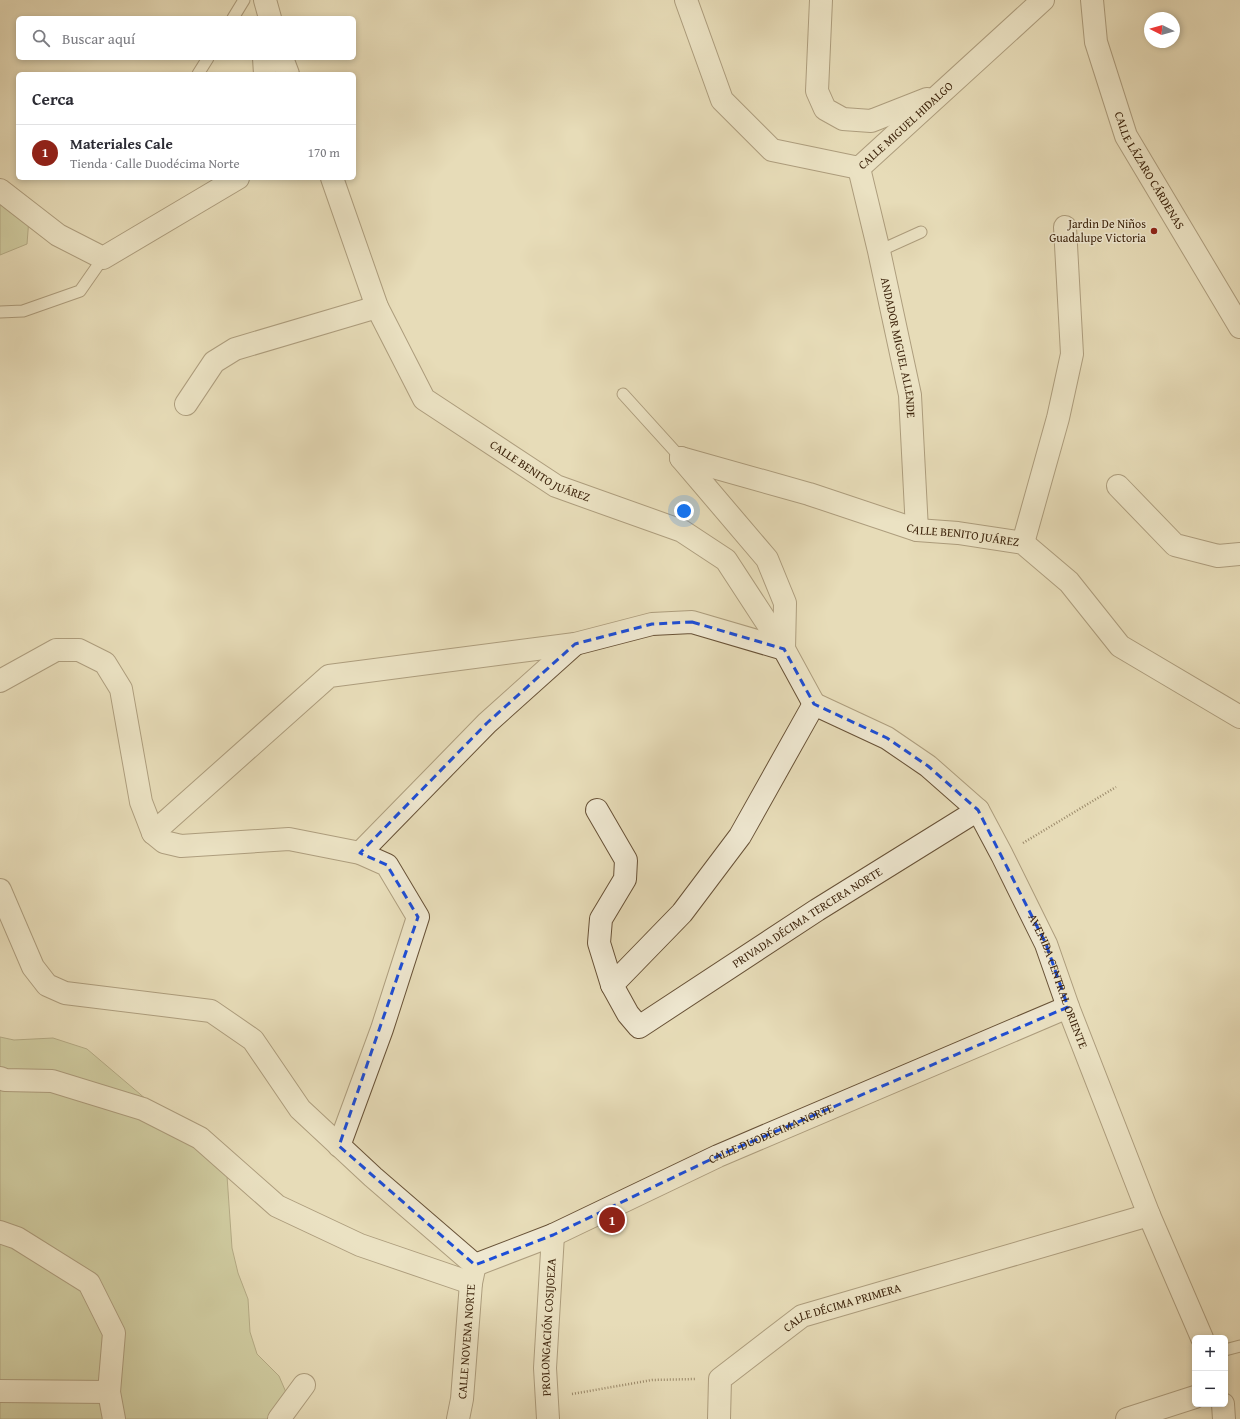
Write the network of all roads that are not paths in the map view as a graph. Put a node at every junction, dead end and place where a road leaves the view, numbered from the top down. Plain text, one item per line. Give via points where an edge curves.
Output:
1 (244, 0) edge
2 (263, 0) edge
3 (686, 0) edge
4 (821, 0) edge
5 (1043, 0) edge
6 (1092, 0) edge
7 (234, 16) edge
8 (263, 16) edge
9 (269, 16) edge
10 (207, 60) edge
11 (264, 60) edge
12 (283, 60) edge
13 (199, 72) edge
14 (265, 72) edge
15 (287, 72) edge
16 (941, 93) junction
17 (859, 168) junction
18 (235, 180) edge
19 (333, 180) edge
20 (0, 190) edge
21 (1065, 227) dead end
22 (921, 232) dead end
23 (880, 251) junction
24 (103, 258) junction
25 (377, 308) junction
26 (0, 312) edge
27 (1240, 327) edge
28 (623, 394) dead end
29 (186, 404) dead end
30 (681, 458) junction
31 (1118, 486) dead end
32 (917, 530) junction
33 (1023, 543) junction
34 (1240, 554) edge
35 (575, 644) junction
36 (784, 649) junction
37 (0, 681) edge
38 (814, 704) junction
39 (1240, 717) edge
40 (597, 810) dead end
41 (978, 810) junction
42 (152, 833) junction
43 (360, 853) junction
44 (0, 890) edge
45 (612, 985) junction
46 (1068, 1007) junction
47 (0, 1078) edge
48 (339, 1146) junction
49 (1149, 1215) junction
50 (0, 1232) edge
51 (553, 1235) junction
52 (473, 1274) junction
53 (1201, 1335) edge
54 (1240, 1346) edge
55 (1228, 1349) edge
56 (304, 1385) dead end
57 (0, 1391) edge
58 (109, 1392) junction
59 (1192, 1398) edge
60 (1222, 1407) edge
61 (547, 1409) edge
62 (114, 1419) edge
63 (279, 1419) edge
64 (458, 1419) edge
65 (719, 1419) edge
66 (1127, 1419) edge
67 (1224, 1419) edge

1 - 7 lane
2 - 8 street
2 - 9 street
3 - 17 street, CALLE MIGUEL HIDALGO via 722,100 772,150
4 - 16 street via 817,91 825,109 844,119 870,121
5 - 16 street, CALLE MIGUEL HIDALGO
6 - 27 street, CALLE LÁZARO CÁRDENAS via 1096,42 1126,136
10 - 13 lane
11 - 14 street
12 - 15 street
16 - 17 street, CALLE MIGUEL HIDALGO
17 - 23 street, ANDADOR MIGUEL ALLENDE
18 - 24 street
19 - 25 street, CALLE BENITO JUÁREZ
20 - 24 street via 58,235
21 - 33 street via 1072,354 1058,418
22 - 23 lane
23 - 32 street, ANDADOR MIGUEL ALLENDE via 910,395
24 - 26 lane via 80,291 23,311
25 - 29 street via 235,349 214,362
25 - 36 street, CALLE BENITO JUÁREZ via 424,399 556,486 682,531 726,560
28 - 30 lane
30 - 32 street, CALLE BENITO JUÁREZ via 809,494
30 - 36 street via 767,559 785,603
31 - 34 street via 1175,545 1218,556
32 - 33 street, CALLE BENITO JUÁREZ via 958,533
33 - 39 street, CALLE BENITO JUÁREZ via 1069,582 1120,646
35 - 36 street via 652,624 692,622
35 - 42 street via 329,676
35 - 43 street via 487,723
36 - 38 street, CALLE BENITO JUÁREZ
37 - 42 street via 56,650 79,650 105,663 121,689 141,802
38 - 41 street, AVENIDA CENTRAL ORIENTE via 887,738 928,766
38 - 45 street via 740,836 682,913
40 - 45 street via 626,860 625,879 601,919 599,943
41 - 45 street, PRIVADA DÉCIMA TERCERA NORTE via 817,910 639,1027 628,1014
41 - 46 street, AVENIDA CENTRAL ORIENTE via 1046,944
42 - 43 street via 164,842 181,846 289,839
43 - 48 street via 386,865 418,917 382,1029
44 - 48 street via 33,967 47,985 65,993 211,1011 253,1040 300,1109
46 - 49 street, AVENIDA CENTRAL ORIENTE
46 - 51 street, CALLE DUODÉCIMA NORTE via 718,1156
47 - 52 street via 52,1081 143,1109 200,1138 277,1206 360,1245
48 - 52 street
49 - 53 street, AVENIDA CENTRAL ORIENTE
49 - 65 street, CALLE DÉCIMA PRIMERA via 802,1316 720,1379
50 - 58 street via 17,1238 89,1284 114,1333
51 - 52 street, CALLE DUODÉCIMA NORTE
51 - 61 street, PROLONGACIÓN COSIJOEZA via 545,1368
52 - 64 street, CALLE NOVENA NORTE
54 - 55 lane
56 - 63 street
57 - 58 street
58 - 62 street
59 - 66 street
60 - 67 street

